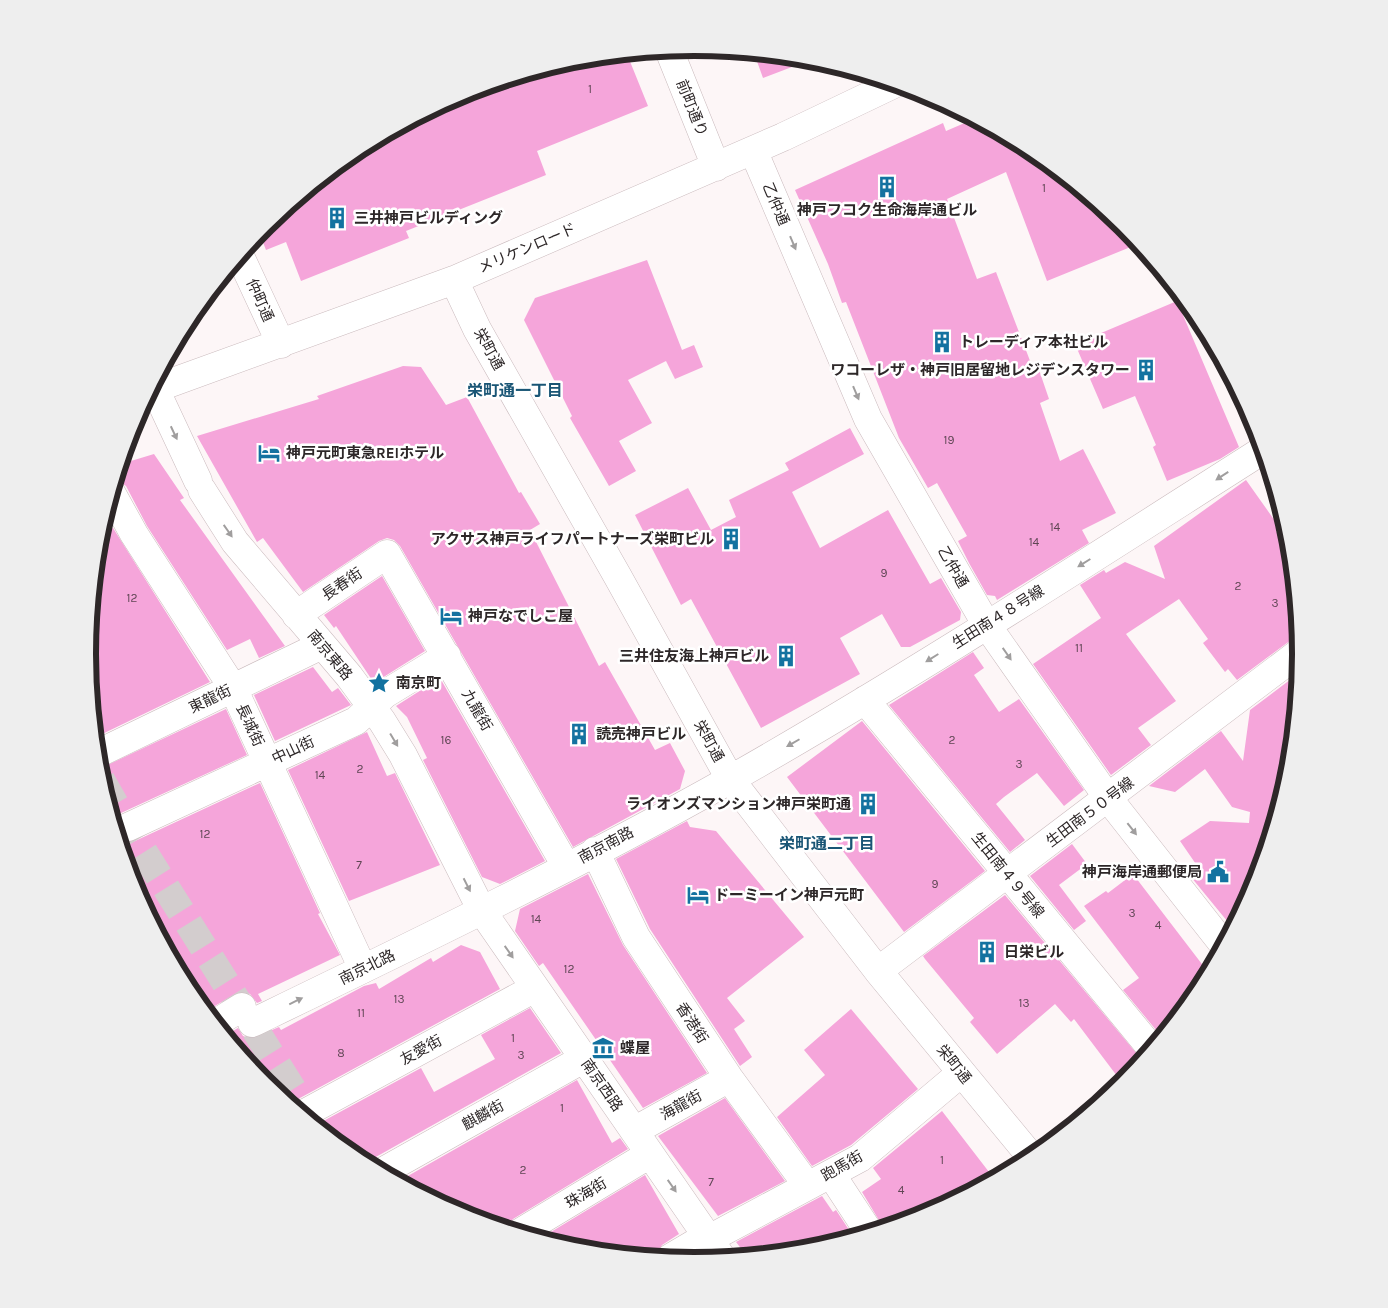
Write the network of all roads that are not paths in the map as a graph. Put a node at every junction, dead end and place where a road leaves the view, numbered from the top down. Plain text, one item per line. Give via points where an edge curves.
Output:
1 (672, 57) edge
2 (886, 88) edge
3 (753, 150) junction
4 (716, 167) junction
5 (243, 262) edge
6 (454, 280) junction
7 (280, 344) junction
8 (160, 387) edge
9 (156, 395) edge
10 (1257, 454) edge
11 (116, 502) edge
12 (387, 554) joint
13 (296, 615) junction
14 (986, 624) junction
15 (322, 645) junction
16 (447, 656) junction
17 (1292, 658) edge
18 (233, 688) junction
19 (865, 700) junction
20 (372, 706) junction
21 (104, 750) edge
22 (267, 762) junction
23 (730, 779) junction
24 (1108, 798) junction
25 (128, 827) dead end
26 (595, 851) junction
27 (566, 866) junction
28 (1007, 874) junction
29 (482, 912) junction
30 (1220, 938) edge
31 (363, 969) junction
32 (878, 971) junction
33 (534, 988) junction
34 (223, 1021) edge
35 (1147, 1043) edge
36 (583, 1058) junction
37 (962, 1073) junction
38 (729, 1078) junction
39 (309, 1111) edge
40 (634, 1131) junction
41 (1026, 1151) edge
42 (650, 1154) junction
43 (389, 1168) edge
44 (819, 1179) junction
45 (865, 1226) edge
46 (528, 1228) edge
47 (715, 1248) edge
48 (681, 1251) edge

1 - 4 street, 前町通り
2 - 3 street, メリケンロード
3 - 4 street, メリケンロード
3 -> 14 street, 乙仲通 via 868,419
4 - 6 street, メリケンロード
5 - 7 street, 仲町通
6 - 7 street, メリケンロード
6 - 23 street, 栄町通 via 477,328
7 - 8 street, メリケンロード
9 -> 13 street, 南京東路 via 200,485 236,542
10 -> 14 street, 生田南４８号線
11 - 18 street, 長城街
12 - 13 street, 長春街
12 - 16 street, 九龍街
13 - 15 street, 南京東路
14 -> 19 street, 生田南４８号線
14 -> 24 street, 乙仲通
15 - 18 street, 東龍街
15 - 20 street, 南京東路
16 - 20 street, 中山街 via 385,694
16 - 27 street, 九龍街
17 - 24 street, 生田南５０号線
18 - 21 street, 東龍街
18 - 22 street, 長城街
19 -> 23 street, 生田南４８号線
19 - 28 street, 生田南４９号線
20 - 22 street, 中山街 via 356,721
20 -> 29 street, 南京東路 via 403,755
22 - 25 street, 中山街
22 - 31 street, 長城街
23 - 26 street, 南京南路
23 - 32 street, 栄町通
24 - 28 street, 生田南５０号線
24 -> 30 street, 乙仲通
26 - 27 street, 南京南路
26 - 38 street, 香港街 via 636,937
27 - 29 street, 南京南路
28 - 32 street, 生田南５０号線
28 - 35 street, 生田南４９号線
29 - 31 street, 南京北路
29 -> 33 street, 南京西路
34 -> 31 street, 南京北路 via 247,1015
32 - 37 street, 栄町通
33 - 36 street, 南京西路
33 - 39 street, 友愛街
36 - 40 street, 南京西路
36 - 43 street, 麒麟街
37 - 41 street, 栄町通
37 - 44 street, 跑馬街 via 860,1158
38 - 40 street, 海龍街
38 - 44 street, 香港街
40 - 42 street, 南京西路
42 - 46 street, 珠海街
42 -> 47 street, 南京西路
44 - 45 street, 香港街
44 - 47 street, 跑馬街
47 - 48 street, 跑馬街 via 692,1244

